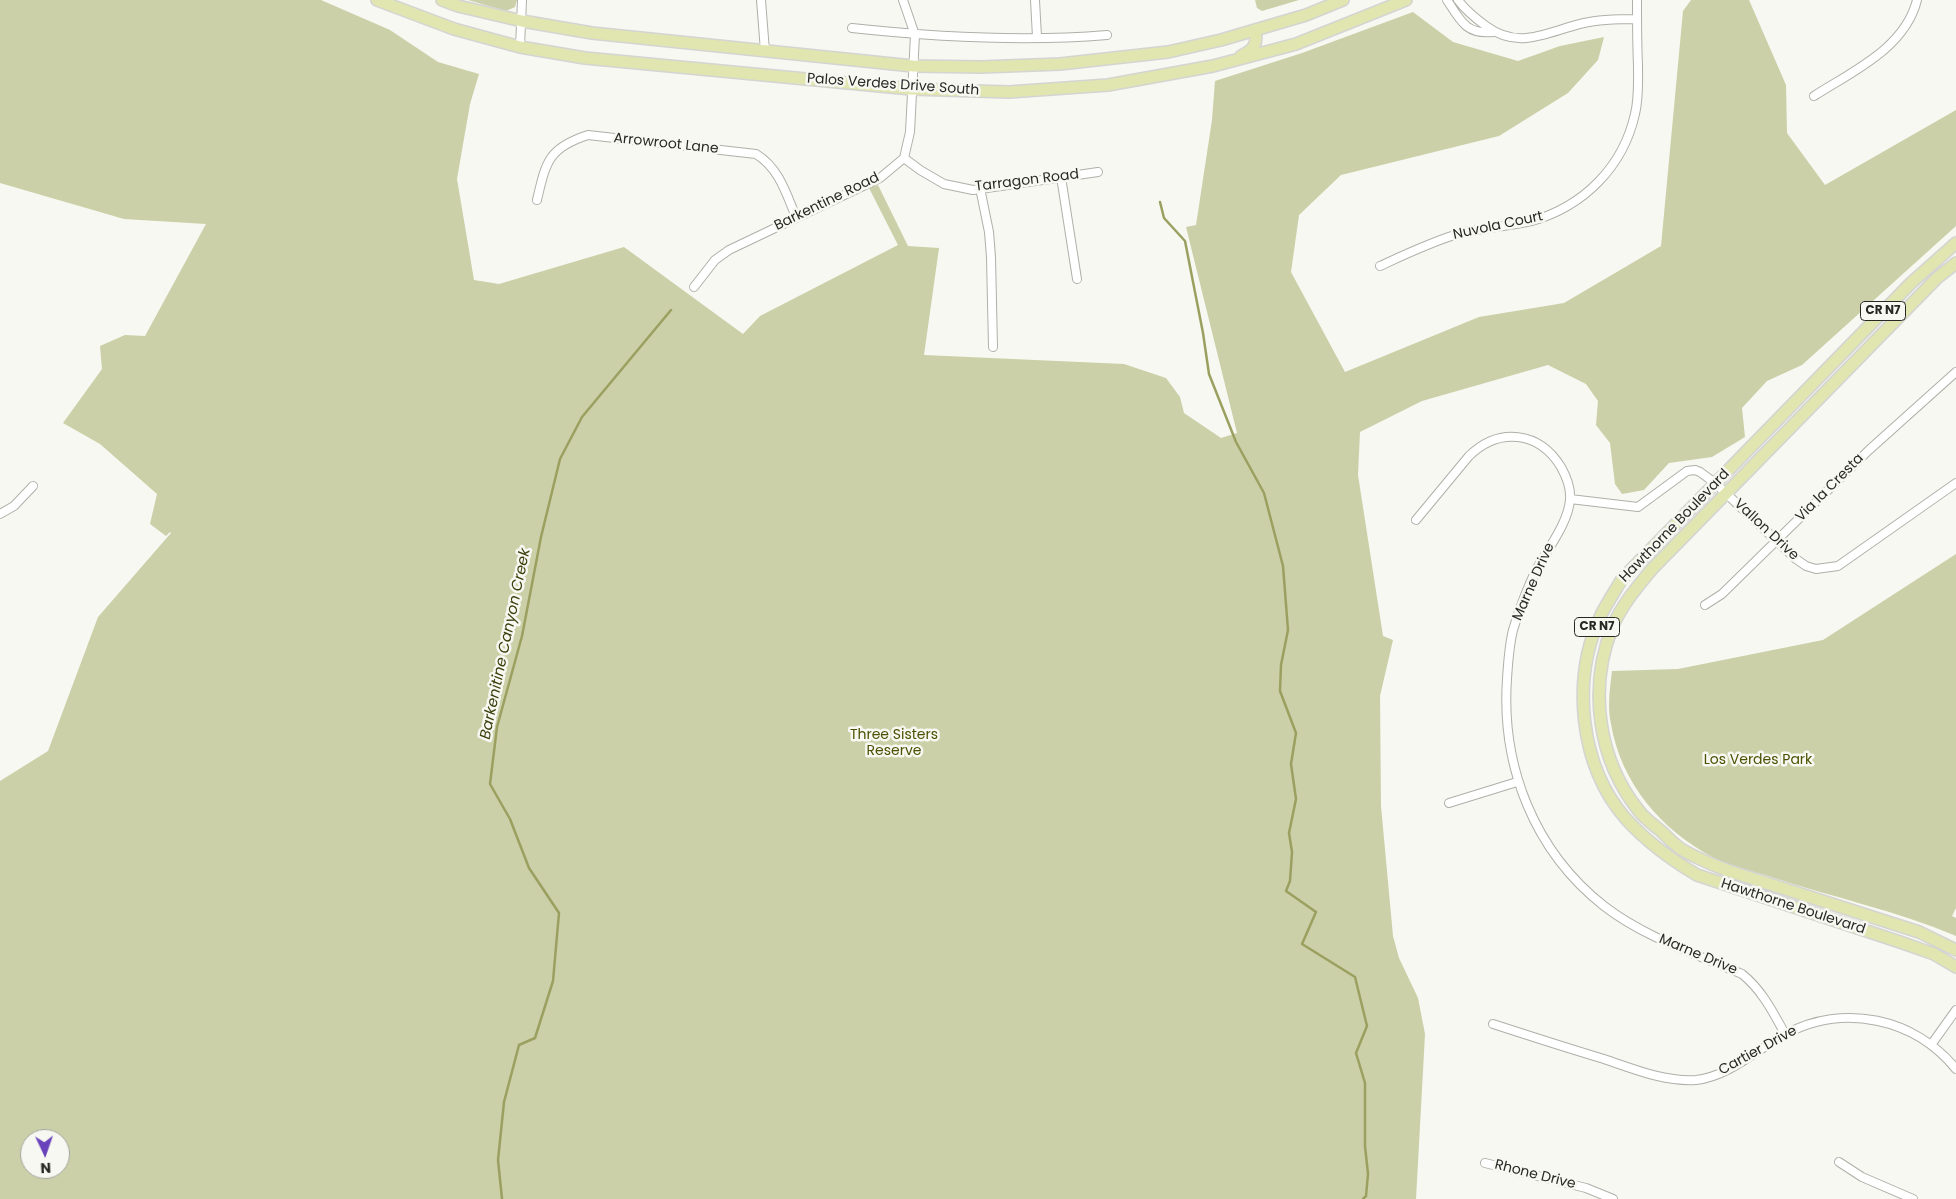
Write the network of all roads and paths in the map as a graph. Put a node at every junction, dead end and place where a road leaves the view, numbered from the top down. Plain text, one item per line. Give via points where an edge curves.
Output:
1 (377, 0) edge
2 (442, 0) edge
3 (522, 0) edge
4 (761, 0) edge
5 (903, 0) edge
6 (1035, 0) edge
7 (1343, 0) edge
8 (1406, 0) edge
9 (1447, 0) edge
10 (1458, 0) edge
11 (1637, 0) edge
12 (1917, 0) edge
13 (1637, 19) junction
14 (522, 22) junction
15 (852, 28) dead end
16 (1254, 30) junction
17 (1493, 32) junction
18 (915, 35) junction
19 (1107, 35) dead end
20 (1037, 37) junction
21 (520, 46) junction
22 (765, 51) junction
23 (913, 66) junction
24 (1201, 69) junction
25 (911, 88) junction
26 (1814, 96) dead end
27 (904, 158) junction
28 (1098, 172) dead end
29 (1061, 177) junction
30 (980, 188) junction
31 (537, 200) dead end
32 (796, 217) junction
33 (1956, 243) edge
34 (1956, 263) edge
35 (1380, 266) dead end
36 (1076, 279) dead end
37 (694, 287) dead end
38 (993, 347) dead end
39 (1956, 372) edge
40 (1716, 483) junction
41 (1956, 483) edge
42 (33, 486) dead end
43 (1728, 493) junction
44 (1570, 499) junction
45 (0, 514) edge
46 (1416, 520) dead end
47 (1777, 540) junction
48 (1705, 605) dead end
49 (1517, 782) junction
50 (1449, 803) dead end
51 (1618, 806) junction
52 (1665, 835) junction
53 (1956, 950) edge
54 (1956, 966) edge
55 (1956, 1010) edge
56 (1493, 1024) dead end
57 (1785, 1034) junction
58 (1932, 1044) junction
59 (1956, 1069) edge
60 (1838, 1162) dead end
61 (1485, 1163) dead end
62 (1613, 1199) edge
63 (1913, 1199) edge

1 - 21 main road, Palos Verdes Drive South via 454,29
2 - 14 main road, Palos Verdes Drive South
3 - 14 street
4 - 22 street
5 - 18 street
6 - 20 street
7 - 16 main road, Palos Verdes Drive South
8 - 24 main road, Palos Verdes Drive South via 1296,44
9 - 17 street via 1468,28 1479,34
10 - 17 street via 1472,17
11 - 13 street, Nuvola Court
12 - 26 street via 1908,24 1897,38
13 - 17 street via 1583,23 1546,35 1515,40
13 - 35 street, Nuvola Court via 1636,113 1616,159 1594,188 1547,216 1451,236
14 - 21 street
14 - 22 main road, Palos Verdes Drive South via 592,33
15 - 18 street
16 - 23 main road, Palos Verdes Drive South via 1168,52 1112,59 981,67
16 - 24 main road via 1257,39 1252,50
18 - 20 street
18 - 23 street
19 - 20 street
21 - 25 main road, Palos Verdes Drive South via 585,58
22 - 23 main road, Palos Verdes Drive South
23 - 25 street
24 - 25 main road, Palos Verdes Drive South via 1108,85 1009,92
25 - 27 street via 910,132
27 - 30 street, Tarragon Road via 944,184 973,190
27 - 32 street, Barkentine Road via 880,178
28 - 29 street, Tarragon Road
29 - 30 street, Tarragon Road
29 - 36 street
30 - 38 street via 989,232
31 - 32 street, Arrowroot Lane via 544,168 554,153 572,140 588,135 756,154 767,160 778,174
32 - 37 street, Barkentine Road via 729,250 715,260
33 - 40 main road, Hawthorne Boulevard / CR N7 via 1911,283
34 - 43 main road, Hawthorne Boulevard / CR N7 via 1937,278
39 - 47 street, Via la Cresta via 1868,450
40 - 43 street, Vallon Drive
40 - 44 street, Vallon Drive via 1700,472 1687,471 1638,508
40 - 51 main road, Hawthorne Boulevard / CR N7 via 1622,579 1601,615 1589,650 1584,687 1585,726 1592,758 1607,791
41 - 47 street, Vallon Drive via 1838,566 1816,570 1806,566
42 - 45 street via 14,506
43 - 47 street, Vallon Drive
43 - 52 main road, Hawthorne Boulevard / CR N7 via 1652,569 1628,598 1612,628 1602,664 1600,716 1611,765 1640,813
44 - 46 street via 1564,474 1546,447 1533,440 1506,436 1478,447
44 - 49 street, Marne Drive via 1566,516 1536,572 1513,631 1506,720
47 - 48 street, Via la Cresta via 1722,594
49 - 50 street
49 - 57 street, Marne Drive via 1550,848 1603,905 1652,935 1742,974 1761,992
51 - 52 main road via 1654,838 1661,839
51 - 54 main road, Hawthorne Boulevard / CR N7 via 1651,844 1697,876 1900,942
52 - 53 main road, Hawthorne Boulevard / CR N7 via 1700,860 1920,932
55 - 58 street
56 - 57 street, Cartier Drive via 1678,1080 1697,1080 1720,1074
57 - 58 street, Cartier Drive via 1827,1019 1865,1017 1909,1031
58 - 59 street, Cartier Drive
60 - 63 street
61 - 62 street, Rhone Drive via 1586,1188

